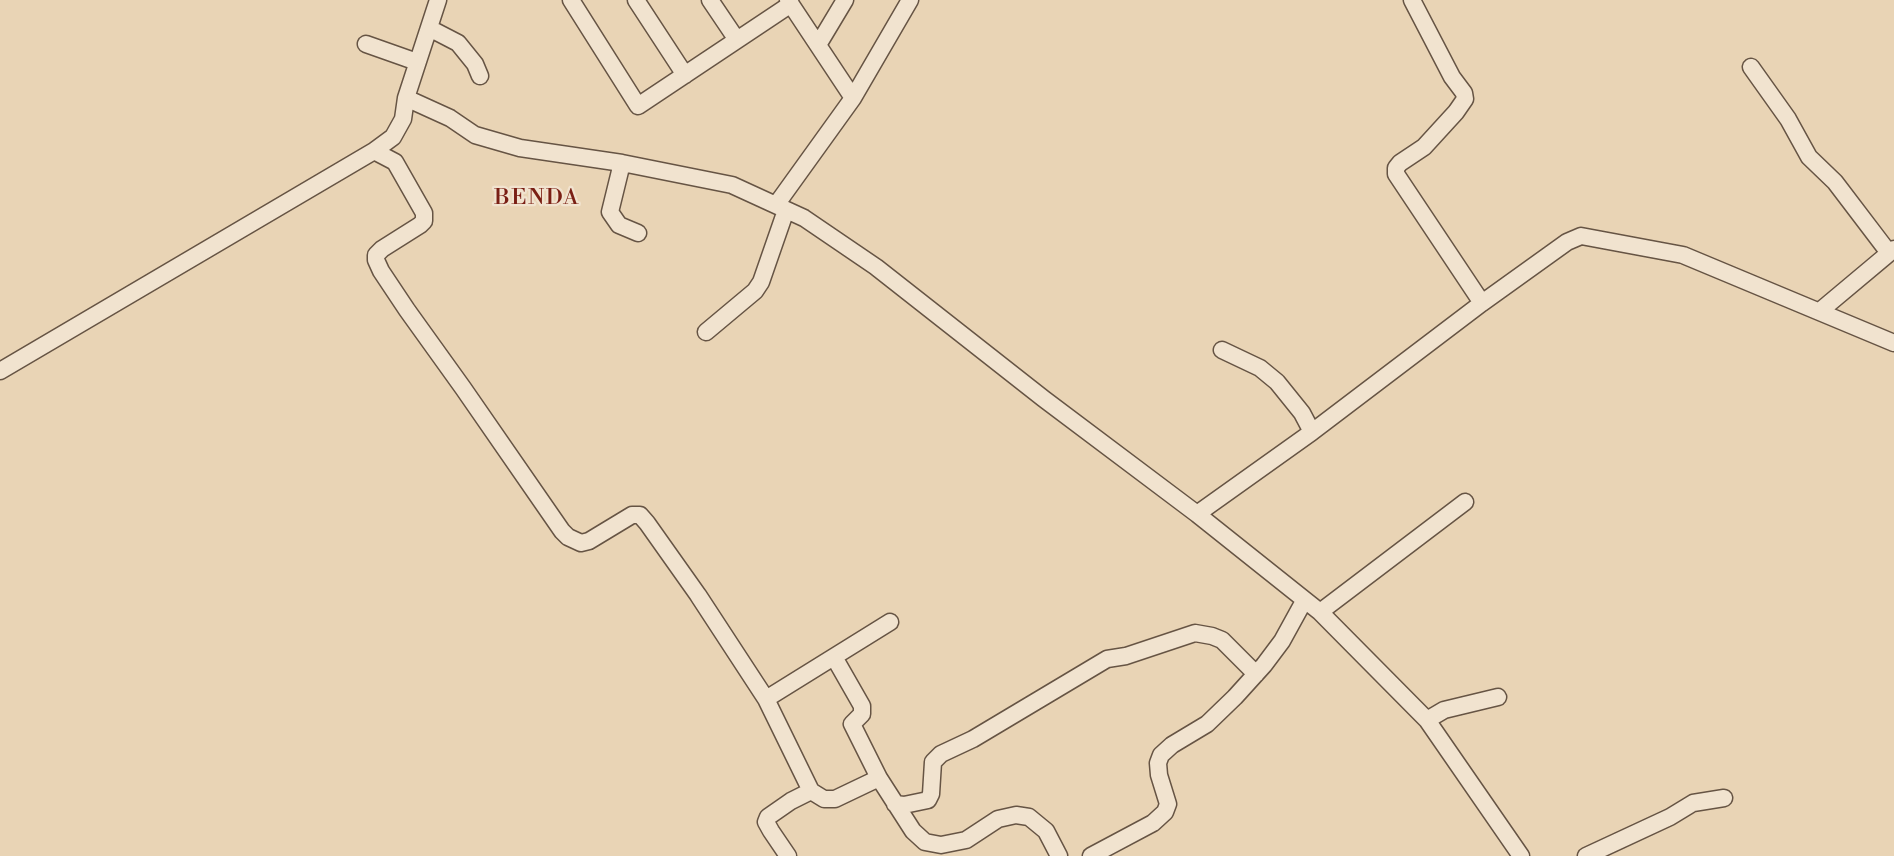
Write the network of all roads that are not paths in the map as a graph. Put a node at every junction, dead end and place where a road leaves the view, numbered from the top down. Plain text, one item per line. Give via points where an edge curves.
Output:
1 (438, 0) edge
2 (571, 0) edge
3 (636, 0) edge
4 (710, 0) edge
5 (845, 0) edge
6 (910, 0) edge
7 (1412, 0) edge
8 (789, 2) edge
9 (429, 28) junction
10 (737, 40) junction
11 (366, 44) dead end
12 (818, 45) junction
13 (417, 62) junction
14 (1751, 67) dead end
15 (685, 75) junction
16 (480, 76) dead end
17 (406, 98) junction
18 (853, 98) junction
19 (374, 151) junction
20 (622, 163) junction
21 (781, 208) junction
22 (638, 233) dead end
23 (1892, 251) edge
24 (1482, 303) junction
25 (1820, 311) junction
26 (706, 332) dead end
27 (1894, 343) edge
28 (1222, 350) dead end
29 (0, 371) edge
30 (1312, 432) junction
31 (1465, 502) dead end
32 (1197, 514) junction
33 (1304, 601) junction
34 (1320, 612) junction
35 (890, 622) dead end
36 (834, 657) junction
37 (1256, 674) junction
38 (1498, 697) dead end
39 (766, 699) junction
40 (1426, 720) junction
41 (879, 778) junction
42 (811, 791) junction
43 (1724, 798) dead end
44 (895, 804) junction
45 (788, 856) edge
46 (1059, 856) edge
47 (1091, 856) edge
48 (1521, 856) edge
49 (1586, 856) edge

1 - 9 street
2 - 15 street via 638,106
3 - 15 street
4 - 10 street
5 - 12 street
6 - 18 street
7 - 24 street via 1465,99 1424,147 1396,168 1396,174
8 - 10 street
8 - 12 street
9 - 13 street
9 - 16 street via 458,43
10 - 15 street
11 - 13 street
12 - 18 street
13 - 17 street
14 - 23 street via 1809,157
17 - 19 street via 403,119 393,137
17 - 20 street via 476,135 520,148
18 - 21 street
19 - 29 street
19 - 39 street via 399,167 424,217 420,225 379,251 377,263 562,531 581,543 632,514 640,515
20 - 21 street via 732,185
20 - 22 street via 610,212 619,225
21 - 26 street via 755,291
21 - 32 street via 804,218 876,267
23 - 25 street
24 - 25 street via 1581,236 1683,255
24 - 30 street
25 - 27 street
28 - 30 street via 1260,368 1277,382
30 - 32 street
31 - 34 street
32 - 33 street
33 - 34 street
33 - 37 street via 1282,641
34 - 40 street
35 - 36 street
36 - 39 street
36 - 41 street via 862,706 862,714 852,724
37 - 44 street via 1222,640 1195,633 1107,659 941,754 933,762 928,800
37 - 47 street via 1207,724 1161,755 1158,763 1168,804 1165,812 1154,823
38 - 40 street via 1444,710
39 - 42 street
40 - 48 street
41 - 42 street via 835,799 824,799
41 - 44 street
42 - 45 street via 791,801 766,822
43 - 49 street via 1693,803
44 - 46 street via 925,842 941,845 966,840 998,819 1029,817 1046,831

